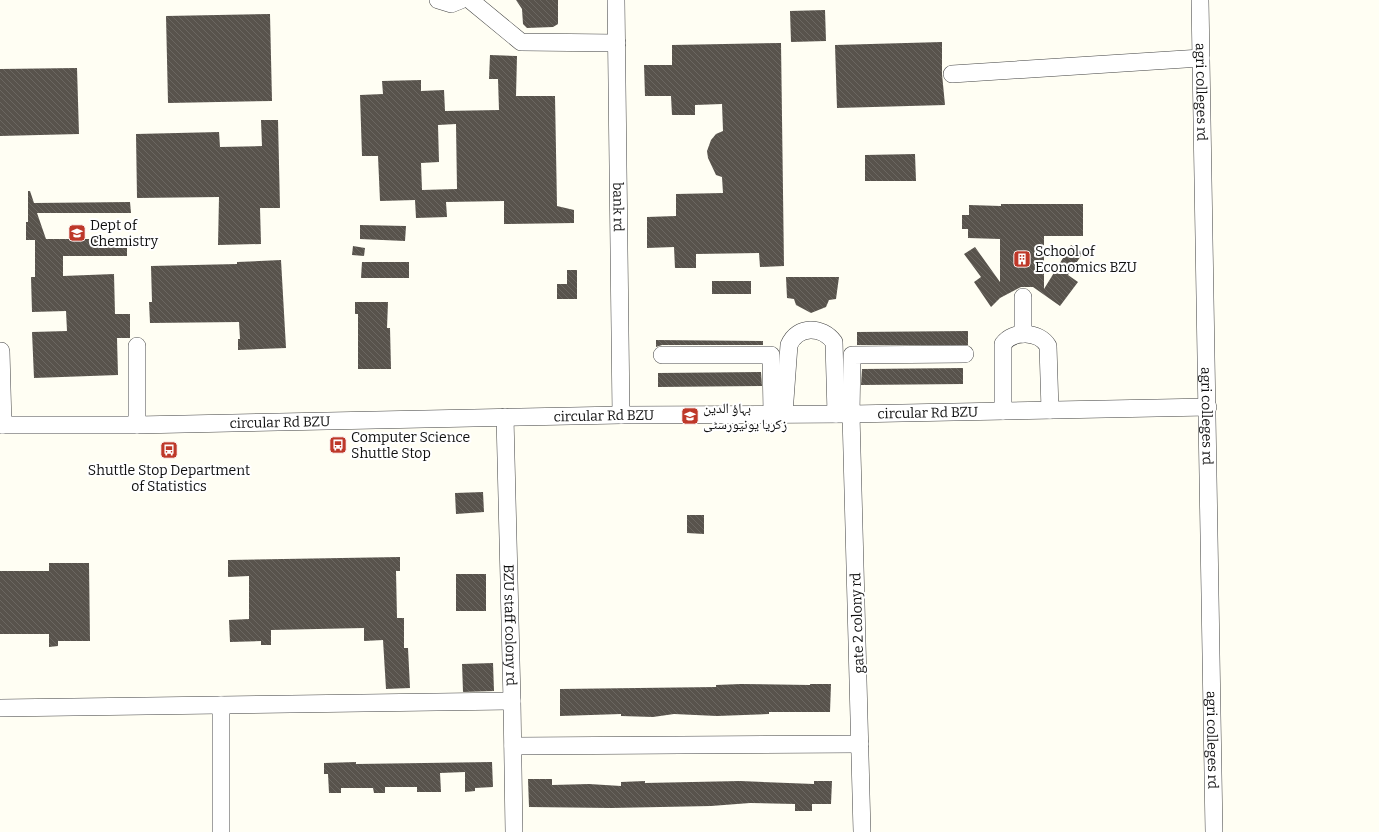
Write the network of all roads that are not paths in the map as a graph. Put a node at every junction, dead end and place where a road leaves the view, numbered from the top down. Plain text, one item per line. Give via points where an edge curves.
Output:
1 (438, 0) edge
2 (461, 0) edge
3 (470, 0) edge
4 (616, 0) edge
5 (1200, 0) edge
6 (617, 43) junction
7 (1201, 58) junction
8 (952, 74) dead end
9 (1022, 297) dead end
10 (1023, 334) junction
11 (137, 346) dead end
12 (0, 351) edge
13 (965, 354) dead end
14 (662, 355) dead end
15 (1208, 407) junction
16 (1050, 410) junction
17 (1003, 411) junction
18 (778, 414) junction
19 (844, 414) junction
20 (621, 415) junction
21 (505, 417) junction
22 (1, 425) edge
23 (137, 425) junction
24 (512, 701) junction
25 (221, 705) junction
26 (0, 708) edge
27 (860, 744) junction
28 (513, 746) junction
29 (221, 832) edge
30 (514, 832) edge
31 (862, 832) edge
32 (1214, 832) edge

1 - 2 street via 451,4
3 - 6 street via 521,42
4 - 6 street, bank rd
5 - 7 street, agri colleges rd
6 - 20 street, bank rd
7 - 8 street
7 - 15 street, agri colleges rd
9 - 10 street
10 - 16 street via 1044,340 1048,346
10 - 17 street via 1012,336 1003,344
11 - 23 street
12 - 22 street
13 - 19 street via 852,355
14 - 18 street via 771,355
15 - 16 street, circular Rd BZU
15 - 32 street, agri colleges rd
16 - 17 street, circular Rd BZU
17 - 19 street, circular Rd BZU
18 - 19 street, circular Rd BZU
18 - 19 street via 792,338 798,332 821,331 834,342
18 - 20 street, circular Rd BZU
19 - 27 street, gate 2 colony rd
20 - 21 street, circular Rd BZU
21 - 23 street, circular Rd BZU
21 - 24 street, BZU staff colony rd
22 - 23 street, circular Rd BZU
24 - 25 street
24 - 28 street, BZU staff colony rd
25 - 26 street
25 - 29 street
27 - 28 street
27 - 31 street, gate 2 colony rd
28 - 30 street, BZU staff colony rd

